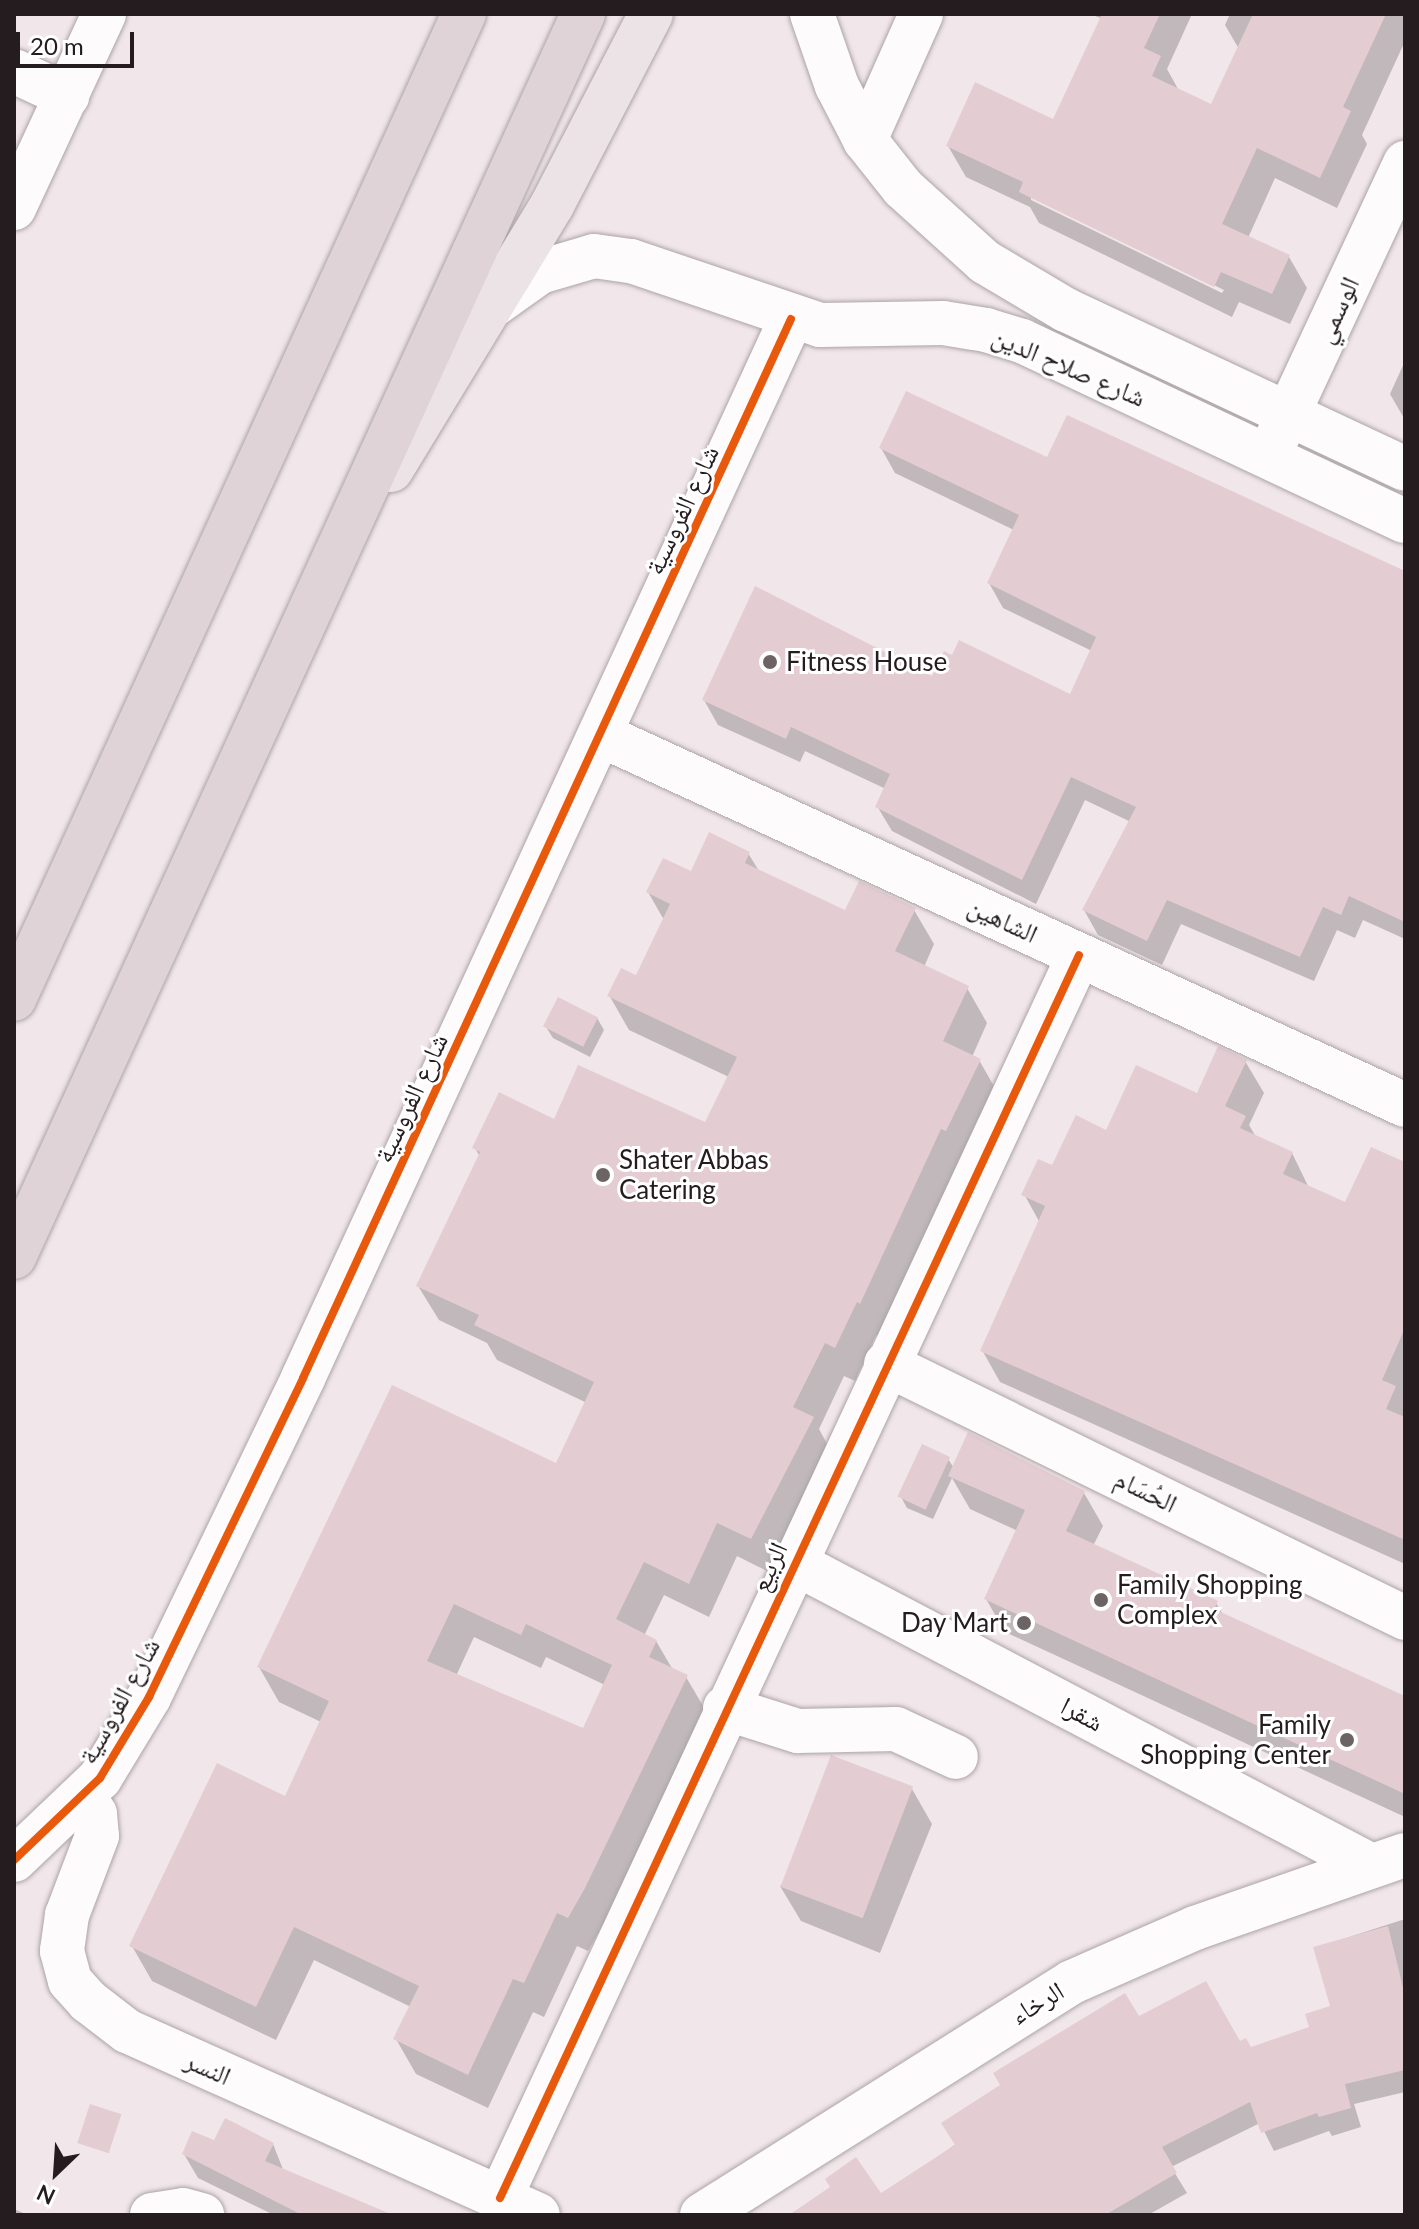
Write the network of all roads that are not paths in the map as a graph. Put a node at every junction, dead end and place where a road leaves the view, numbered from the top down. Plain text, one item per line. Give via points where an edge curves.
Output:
1 (104, 14) edge
2 (464, 14) edge
3 (583, 14) edge
4 (651, 14) edge
5 (812, 14) edge
6 (921, 14) edge
7 (14, 71) edge
8 (67, 96) junction
9 (865, 140) junction
10 (1405, 163) edge
11 (14, 208) edge
12 (985, 262) junction
13 (492, 306) junction
14 (791, 319) junction
15 (965, 326) junction
16 (1288, 415) junction
17 (1268, 457) junction
18 (1405, 469) edge
19 (1405, 521) edge
20 (320, 585) junction
21 (601, 735) junction
22 (1079, 955) junction
23 (14, 999) edge
24 (1405, 1105) edge
25 (14, 1257) edge
26 (886, 1364) junction
27 (793, 1562) junction
28 (1405, 1618) edge
29 (725, 1708) junction
30 (956, 1757) dead end
31 (84, 1797) junction
32 (14, 1860) edge
33 (1387, 1860) edge
34 (519, 2206) edge
35 (152, 2215) edge
36 (202, 2215) edge
37 (702, 2215) edge

1 - 8 street
2 - 23 highway
3 - 20 highway
4 - 13 main road
5 - 9 street, شارع صلاح الدين via 837,86
6 - 9 street
7 - 8 street
8 - 11 street
9 - 12 street, شارع صلاح الدين via 903,188
10 - 16 street, الوسمي
12 - 15 street via 984,297
12 - 16 street, شارع صلاح الدين via 1066,310
13 - 14 street, شارع صلاح الدين via 540,272 594,256 631,261
13 - 20 main road
14 - 15 street, شارع صلاح الدين via 848,326
14 - 21 street, شارع الفروسية
15 - 17 street, شارع صلاح الدين via 1022,341
16 - 17 street, الوسمي
16 - 18 street, شارع صلاح الدين
17 - 19 street, شارع صلاح الدين
20 - 25 highway
21 - 22 street, الشاهين
21 - 31 street, شارع الفروسية via 162,1669 117,1756
22 - 24 street, الشاهين
22 - 26 street, الربيع
26 - 27 street, الربيع
26 - 28 street, الحُسَام
27 - 29 street, الربيع
27 - 33 street, شقرا
29 - 30 street via 798,1731 896,1729
29 - 34 street, الربيع
31 - 32 street, شارع الفروسية
31 - 34 street, النسر via 95,1814 97,1836 67,1915 62,1951 70,1981 88,2001 127,2031
33 - 37 street, الرخاء via 1180,1934 1072,1982
35 - 36 street via 183,2210

